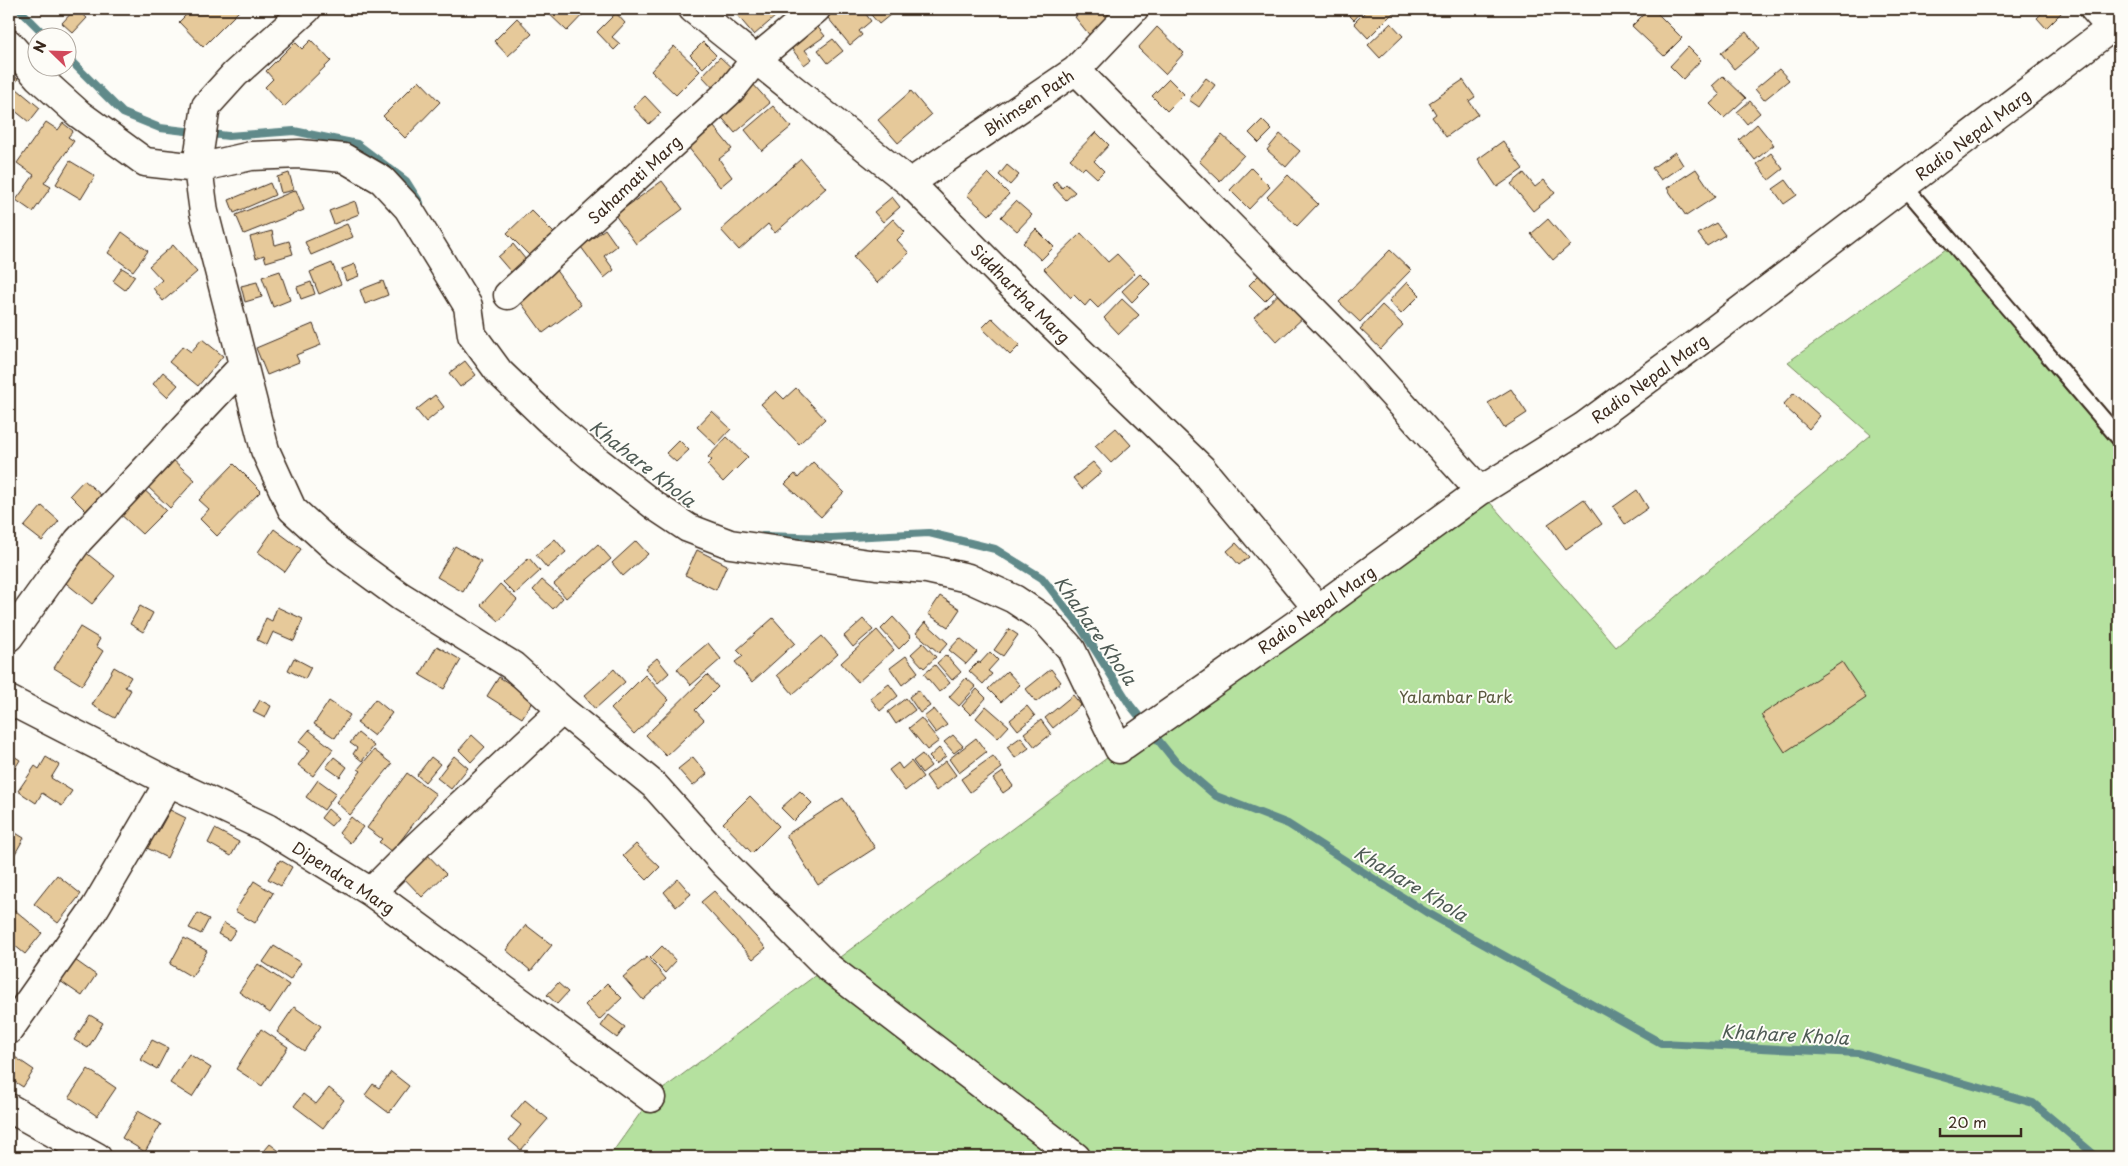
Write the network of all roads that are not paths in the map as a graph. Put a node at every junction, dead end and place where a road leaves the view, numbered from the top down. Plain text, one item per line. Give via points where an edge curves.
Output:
1 (306, 9) edge
2 (692, 9) edge
3 (816, 9) edge
4 (1134, 9) edge
5 (2108, 20) edge
6 (9, 44) edge
7 (755, 60) junction
8 (1076, 70) junction
9 (198, 160) junction
10 (910, 183) junction
11 (1904, 186) junction
12 (508, 295) dead end
13 (242, 366) junction
14 (2119, 438) edge
15 (1480, 492) junction
16 (1318, 609) junction
17 (9, 636) edge
18 (9, 700) edge
19 (562, 710) junction
20 (169, 782) junction
21 (371, 892) junction
22 (9, 1030) edge
23 (651, 1098) dead end
24 (9, 1108) edge
25 (97, 1157) edge
26 (1076, 1157) edge

1 - 9 street via 235,74 206,106
2 - 7 street, Siddhartha Marg
3 - 7 street, Sahamati Marg
4 - 8 street, Bhimsen Path
5 - 11 street, Radio Nepal Marg
6 - 9 street via 38,77 79,114 145,162
7 - 10 street, Siddhartha Marg
7 - 12 street, Sahamati Marg via 732,89
8 - 10 street, Bhimsen Path
8 - 15 street via 1349,346
9 - 13 street via 204,212
9 - 16 street, Radio Nepal Marg via 300,154 344,158 382,180 408,208 468,306 472,335 499,372 549,420 655,506 688,528 730,544 927,569 968,578 1014,599 1044,619 1072,649 1121,747
10 - 16 street, Siddhartha Marg via 1201,468
11 - 14 lane
11 - 15 street, Radio Nepal Marg via 1583,427
13 - 17 street via 78,541
13 - 19 street via 265,450 292,509 337,550 400,596 512,666
15 - 16 street, Radio Nepal Marg
18 - 20 street, Dipendra Marg
19 - 21 street
19 - 26 street via 654,785 722,861 828,967
20 - 21 street, Dipendra Marg via 267,828
20 - 22 street via 95,908
21 - 23 street, Dipendra Marg
24 - 25 street

